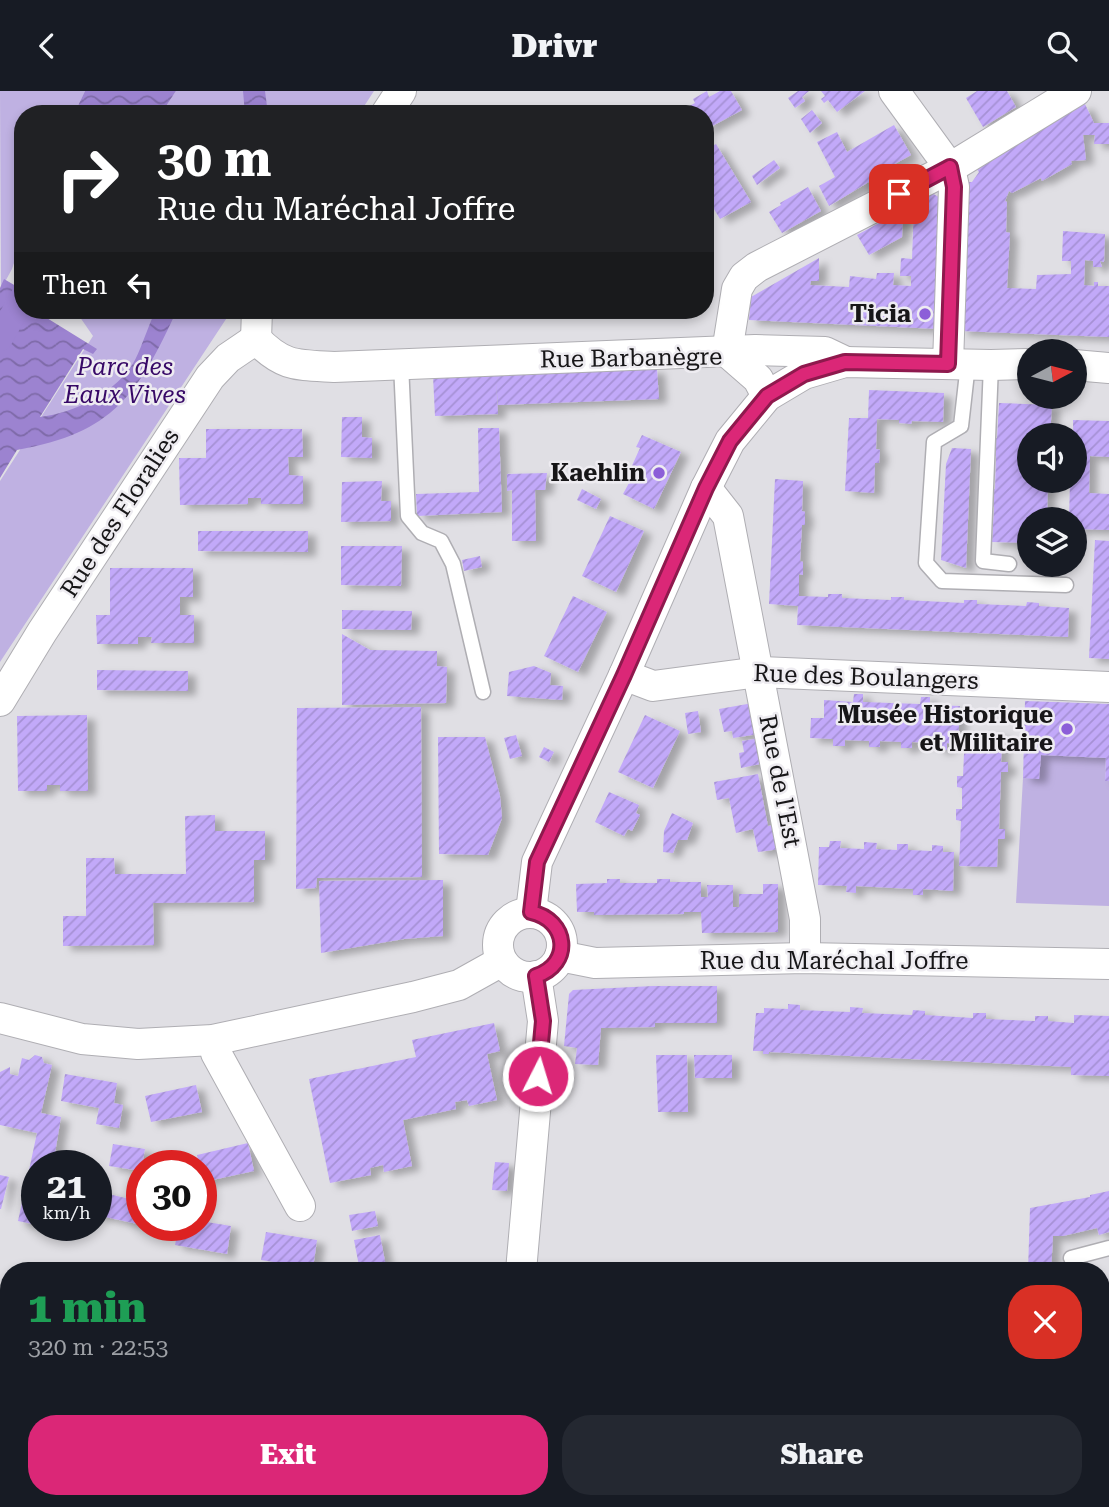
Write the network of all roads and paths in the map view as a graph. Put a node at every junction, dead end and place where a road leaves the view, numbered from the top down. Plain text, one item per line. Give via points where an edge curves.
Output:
1 (894, 91) edge
2 (1076, 91) edge
3 (950, 167) junction
4 (257, 319) edge
5 (256, 339) junction
6 (727, 352) junction
7 (846, 362) junction
8 (1017, 363) edge
9 (401, 364) junction
10 (969, 364) junction
11 (1087, 366) edge
12 (1109, 368) edge
13 (767, 396) junction
14 (706, 488) junction
15 (1009, 564) dead end
16 (1066, 585) dead end
17 (759, 672) junction
18 (624, 675) junction
19 (1109, 687) edge
20 (483, 692) dead end
21 (0, 701) edge
22 (531, 912) junction
23 (560, 956) junction
24 (805, 958) junction
25 (502, 961) junction
26 (1109, 964) edge
27 (536, 976) junction
28 (0, 1018) edge
29 (213, 1040) junction
30 (300, 1206) dead end
31 (1109, 1248) edge
32 (1071, 1258) dead end
33 (522, 1262) edge

1 - 3 street
2 - 3 street
3 - 6 street via 751,272 737,289
3 - 10 street
4 - 5 street
5 - 9 street, Rue Barbanègre via 271,355 293,365
5 - 21 street, Rue des Floralies via 210,377
6 - 7 street via 825,352
6 - 9 street, Rue Barbanègre
6 - 13 street, Rue Barbanègre via 758,379
7 - 10 street
7 - 13 street via 804,374
8 - 10 street
9 - 20 lane via 408,516 422,533 441,541 453,564
10 - 15 lane via 982,561
10 - 16 lane via 961,426 934,442 926,563 942,581
11 - 12 street
13 - 14 street via 730,441
14 - 17 street, Rue de l'Est via 728,516
14 - 18 street
17 - 18 street, Rue des Boulangers via 653,685
17 - 19 street, Rue des Boulangers
17 - 24 street, Rue de l'Est via 805,919
18 - 22 street via 537,862
22 - 23 street via 550,919 556,927
22 - 25 street via 505,924 497,942
23 - 24 street, Rue du Maréchal Joffre via 595,963
23 - 27 street via 550,969
24 - 26 street, Rue du Maréchal Joffre
25 - 27 street via 520,976
25 - 29 street via 459,985
27 - 33 street via 543,1021
28 - 29 street via 82,1039 138,1044
29 - 30 street
31 - 32 lane

